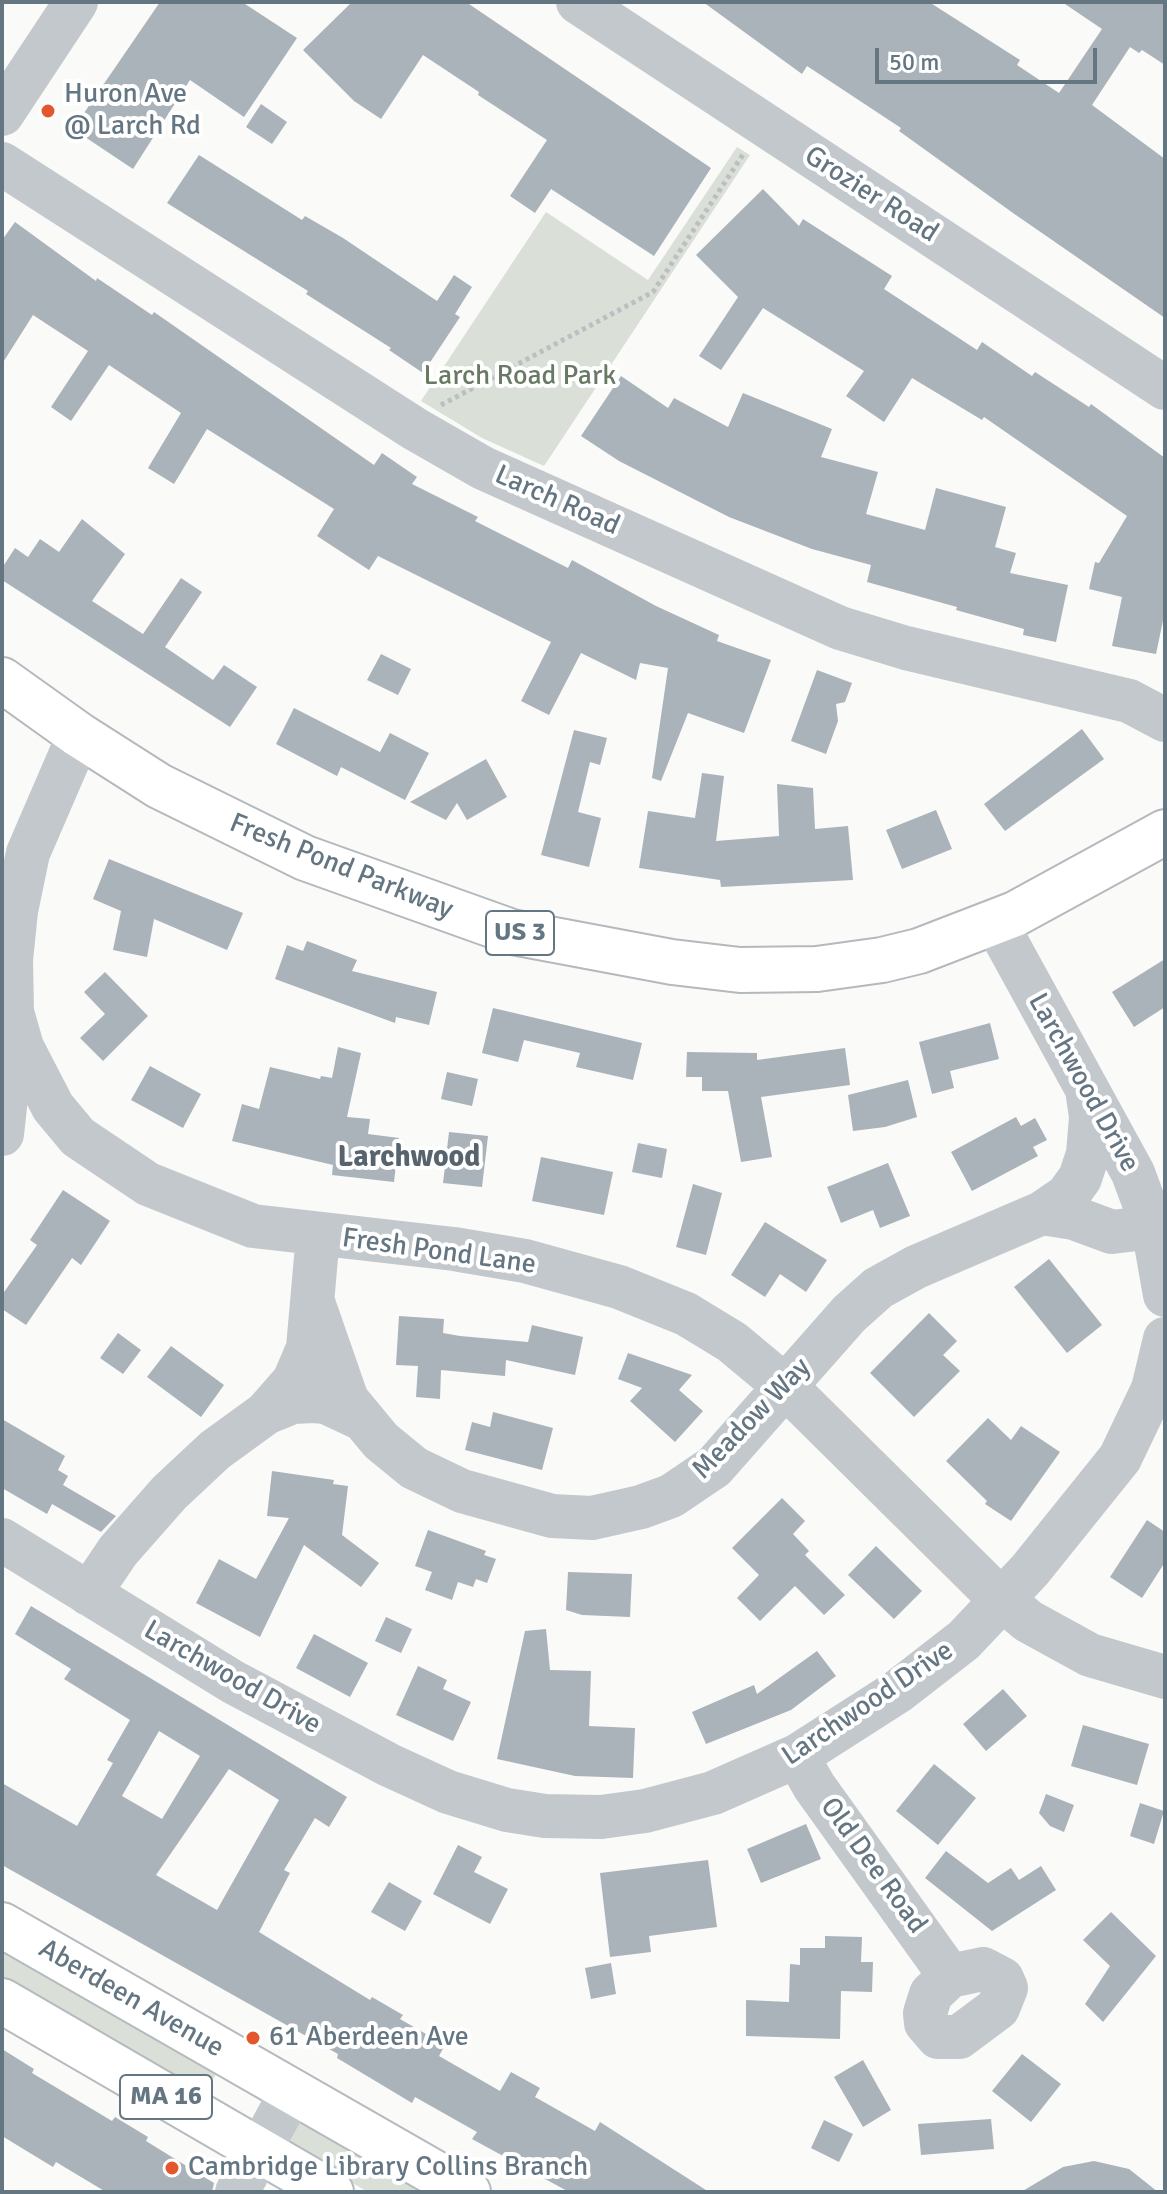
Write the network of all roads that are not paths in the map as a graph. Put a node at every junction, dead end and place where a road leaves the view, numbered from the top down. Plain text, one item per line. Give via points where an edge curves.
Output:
1 (76, 2) edge
2 (578, 2) edge
3 (2, 114) edge
4 (2, 164) edge
5 (1165, 388) edge
6 (2, 680) edge
7 (1165, 720) edge
8 (79, 735) junction
9 (1165, 832) edge
10 (996, 923) junction
11 (12, 1012) junction
12 (1087, 1089) junction
13 (2, 1134) edge
14 (78, 1137) junction
15 (2, 1150) edge
16 (1042, 1213) junction
17 (1153, 1227) junction
18 (318, 1235) junction
19 (1165, 1295) edge
20 (314, 1305) junction
21 (1165, 1339) edge
22 (786, 1387) junction
23 (266, 1413) junction
24 (358, 1417) junction
25 (2, 1540) edge
26 (89, 1594) junction
27 (1003, 1601) junction
28 (1165, 1677) edge
29 (797, 1756) junction
30 (2, 1925) edge
31 (950, 1976) dead end
32 (2, 2001) edge
33 (292, 2091) junction
34 (259, 2151) junction
35 (237, 2192) edge
36 (331, 2192) edge
37 (468, 2192) edge

1 - 3 street
2 - 5 street, Grozier Road
4 - 7 street, Larch Road via 483,468 840,628 1129,701
6 - 8 main road, Fresh Pond Parkway / US 3
8 - 10 main road, Fresh Pond Parkway / US 3 via 182,799 305,858 471,919 566,944 718,968 817,969 901,956
8 - 11 street, Fresh Pond Lane via 22,875 11,960
9 - 10 main road, Fresh Pond Parkway / US 3
10 - 12 street, Larchwood Drive
11 - 13 street via 12,1065
11 - 14 street, Fresh Pond Lane via 39,1085
12 - 16 street, Meadow Way via 1091,1129 1085,1166 1067,1196
12 - 17 street, Larchwood Drive via 1133,1173
14 - 15 street via 35,1129
14 - 18 street, Fresh Pond Lane via 132,1175 192,1204 253,1226
16 - 17 street via 1112,1232
16 - 22 street, Meadow Way via 878,1288
17 - 19 street, Larchwood Drive
18 - 20 street, Meadow Way
18 - 22 street, Fresh Pond Lane via 471,1251 619,1287 717,1331
20 - 23 street, Meadow Way via 312,1335 299,1371
20 - 24 street, Meadow Way via 336,1379
21 - 27 street, Larchwood Drive via 1153,1389 1120,1458
22 - 24 street, Meadow Way via 700,1478 657,1502 592,1518 540,1513 450,1486 403,1460
22 - 27 street, Fresh Pond Lane
23 - 24 street, Meadow Way via 313,1401
23 - 26 street, Meadow Way via 169,1493 123,1544
25 - 26 street, Larchwood Drive
26 - 29 street, Larchwood Drive via 233,1682 389,1765 448,1792 507,1810 573,1818 645,1811 713,1793
27 - 28 street, Fresh Pond Lane via 1077,1650
27 - 29 street, Larchwood Drive via 936,1662
29 - 31 street, Old Dee Road
30 - 33 main road, Aberdeen Avenue / MA 16
32 - 34 main road, MA 16
33 - 34 street
33 - 37 main road, Aberdeen Avenue / MA 16
34 - 35 street
34 - 36 main road, MA 16

